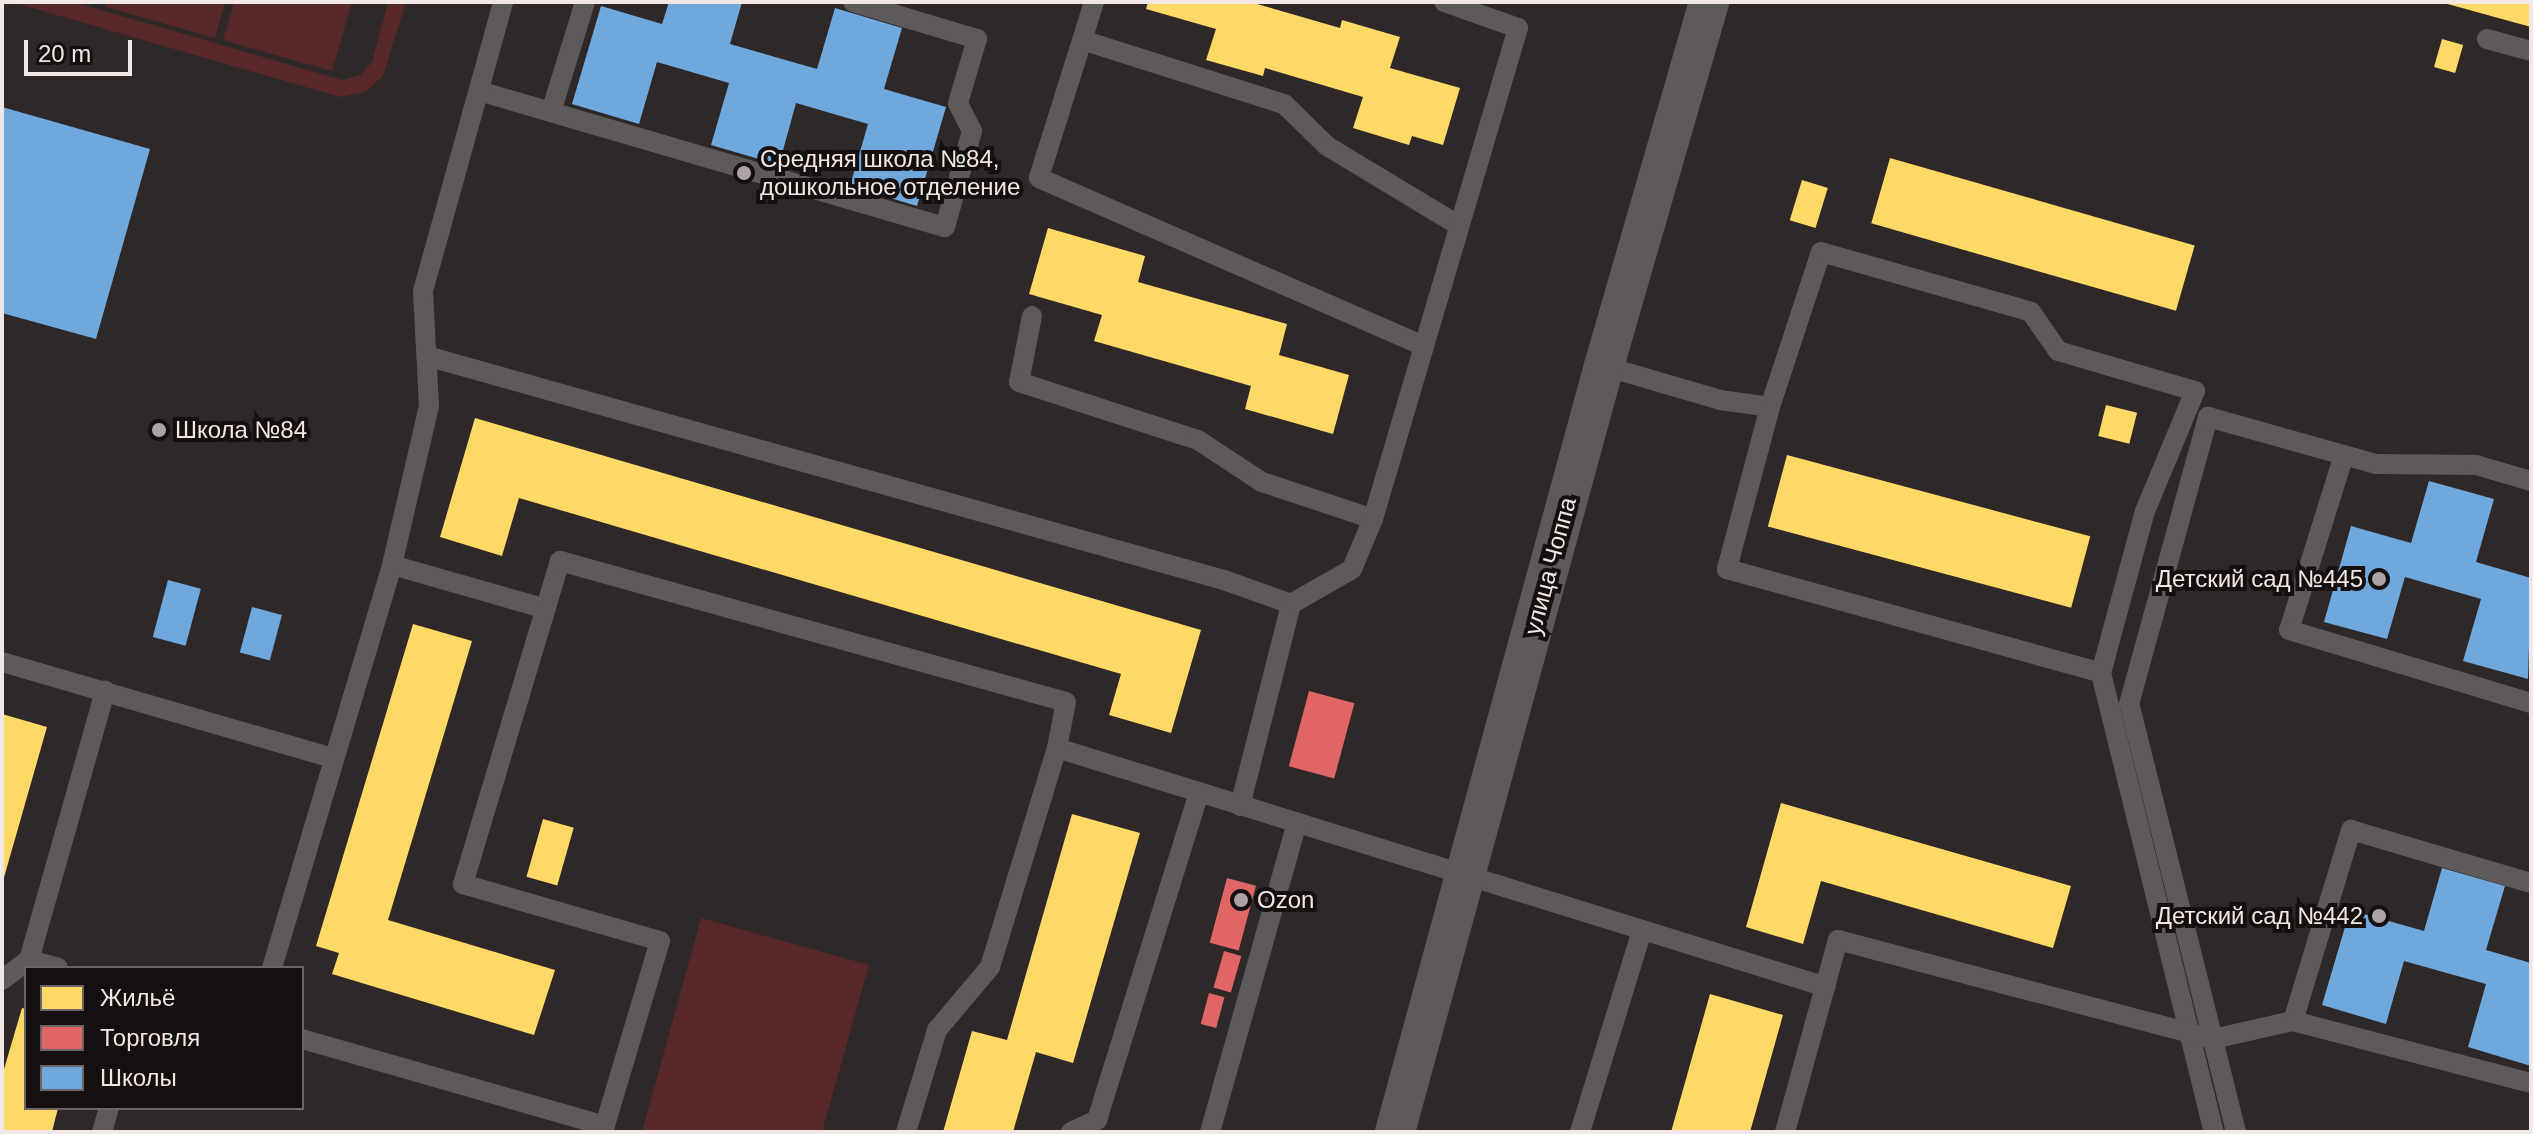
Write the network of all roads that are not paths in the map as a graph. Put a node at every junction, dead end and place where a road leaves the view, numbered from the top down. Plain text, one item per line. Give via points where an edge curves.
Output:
1 (503, 2) edge
2 (585, 2) edge
3 (853, 2) edge
4 (1094, 2) edge
5 (1444, 2) edge
6 (1709, 2) edge
7 (2487, 39) dead end
8 (1082, 40) junction
9 (2531, 51) edge
10 (479, 91) junction
11 (551, 112) junction
12 (1458, 225) junction
13 (1032, 316) dead end
14 (1421, 345) junction
15 (430, 357) junction
16 (1604, 366) junction
17 (1770, 407) junction
18 (2344, 455) junction
19 (2531, 481) edge
20 (1373, 519) junction
21 (392, 565) junction
22 (1291, 604) junction
23 (546, 609) junction
24 (2, 662) edge
25 (2101, 673) junction
26 (105, 691) junction
27 (2531, 703) edge
28 (1057, 748) junction
29 (332, 758) junction
30 (1199, 793) junction
31 (1240, 806) junction
32 (1297, 823) junction
33 (1468, 876) junction
34 (2531, 883) edge
35 (1642, 930) junction
36 (29, 960) junction
37 (51, 966) edge
38 (273, 966) edge
39 (2, 980) edge
40 (1826, 987) junction
41 (2293, 1021) junction
42 (2191, 1034) junction
43 (2213, 1039) junction
44 (304, 1040) edge
45 (2531, 1083) edge
46 (108, 1110) edge
47 (604, 1129) edge
48 (102, 1132) edge
49 (906, 1132) edge
50 (1071, 1132) edge
51 (1210, 1132) edge
52 (1395, 1132) edge
53 (1580, 1132) edge
54 (1785, 1132) edge
55 (2214, 1132) edge
56 (2236, 1132) edge

1 - 10 lane
2 - 11 lane
3 - 11 lane via 977,39 958,103 972,131 945,227
4 - 8 lane
5 - 12 lane via 1518,28
6 - 16 street, улица Чоппа
7 - 9 lane
8 - 12 lane via 1284,104 1327,146
8 - 14 lane via 1039,178
10 - 11 lane
10 - 15 lane via 423,291
12 - 14 lane
13 - 20 lane via 1019,382 1198,440 1262,482
14 - 20 lane
15 - 21 lane via 429,406
15 - 22 lane via 1224,580
16 - 17 lane via 1720,400
16 - 33 street, улица Чоппа
17 - 25 lane via 1727,569
17 - 25 lane via 1821,252 2031,312 2058,351 2195,391 2145,511
18 - 19 lane via 2376,464 2476,465
18 - 27 lane via 2289,630
18 - 43 lane via 2208,417 2129,704
20 - 22 lane via 1352,569
21 - 23 lane
21 - 29 lane
22 - 31 lane
23 - 28 lane via 560,561 1066,702
23 - 47 lane via 463,884 660,941
24 - 26 lane
25 - 42 lane
26 - 29 lane
26 - 36 lane
28 - 30 lane
28 - 49 lane via 990,967 937,1030
29 - 38 lane
30 - 31 lane
30 - 50 lane via 1097,1120
31 - 32 lane
32 - 33 lane
32 - 51 lane
33 - 35 lane
33 - 52 street, улица Чоппа
34 - 41 lane via 2351,830
35 - 40 lane
35 - 53 lane
36 - 37 lane
36 - 39 lane
40 - 42 lane via 1838,940
40 - 54 lane
41 - 43 lane
41 - 45 lane
42 - 43 lane
42 - 55 lane
43 - 56 lane
44 - 47 lane
46 - 48 lane

